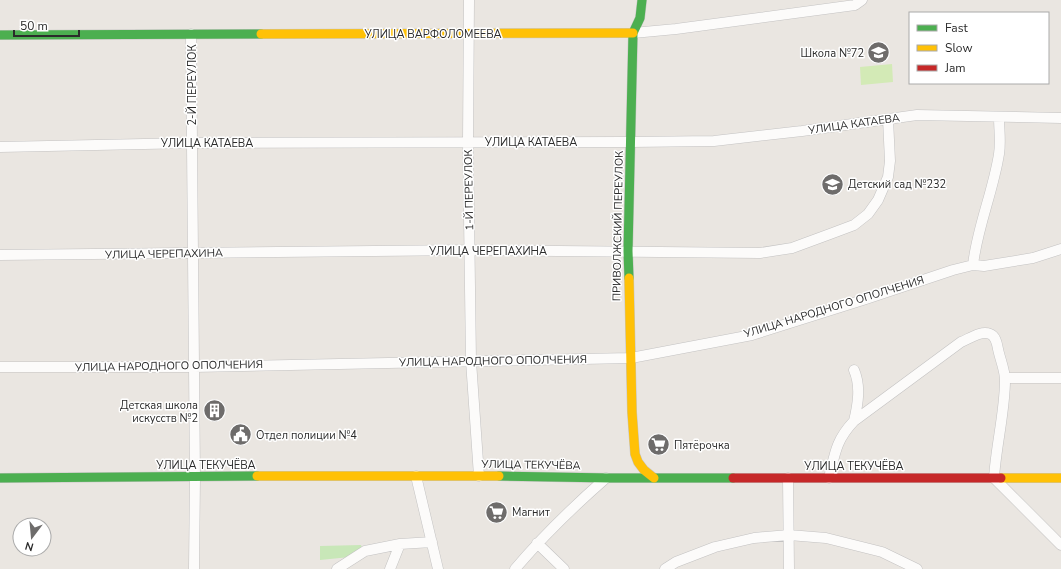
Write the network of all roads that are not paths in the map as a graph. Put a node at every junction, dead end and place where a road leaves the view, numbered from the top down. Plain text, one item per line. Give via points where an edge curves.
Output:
1 (469, 0) edge
2 (642, 0) edge
3 (862, 0) edge
4 (633, 33) junction
5 (191, 34) junction
6 (469, 34) junction
7 (0, 35) edge
8 (999, 117) junction
9 (1061, 118) edge
10 (888, 119) junction
11 (468, 142) junction
12 (631, 142) junction
13 (192, 143) junction
14 (0, 147) edge
15 (1061, 249) edge
16 (470, 250) junction
17 (628, 251) junction
18 (193, 253) junction
19 (0, 255) edge
20 (973, 265) junction
21 (631, 358) junction
22 (471, 361) junction
23 (194, 367) junction
24 (0, 368) edge
25 (854, 370) dead end
26 (1005, 378) junction
27 (1061, 378) edge
28 (854, 421) junction
29 (631, 461) junction
30 (416, 476) junction
31 (479, 476) junction
32 (195, 477) junction
33 (0, 478) edge
34 (608, 478) junction
35 (654, 478) junction
36 (788, 478) junction
37 (829, 478) junction
38 (994, 478) junction
39 (1061, 478) edge
40 (788, 535) junction
41 (432, 542) junction
42 (538, 543) junction
43 (400, 544) junction
44 (1061, 545) edge
45 (194, 569) edge
46 (337, 569) edge
47 (390, 569) edge
48 (438, 569) edge
49 (515, 569) edge
50 (564, 569) edge
51 (665, 569) edge
52 (789, 569) edge
53 (917, 569) edge

1 - 6 street, 1-Й ПЕРЕУЛОК
2 - 4 main road, ПРИВОЛЖСКИЙ ПЕРЕУЛОК via 640,18
3 - 4 street, УЛИЦА ВАРФОЛОМЕЕВА via 855,5
4 - 6 main road, УЛИЦА ВАРФОЛОМЕЕВА
4 - 12 main road, ПРИВОЛЖСКИЙ ПЕРЕУЛОК
5 - 6 main road, УЛИЦА ВАРФОЛОМЕЕВА
5 - 7 main road, УЛИЦА ВАРФОЛОМЕЕВА
5 - 13 street, 2-Й ПЕРЕУЛОК
6 - 11 street, 1-Й ПЕРЕУЛОК
8 - 9 street, УЛИЦА КАТАЕВА
8 - 10 street, УЛИЦА КАТАЕВА via 917,115
8 - 20 street via 999,153
10 - 12 street, УЛИЦА КАТАЕВА via 714,140
10 - 17 street, УЛИЦА ЧЕРЕПАХИНА via 888,177 878,200 868,214 854,225 792,248 760,253
11 - 12 street, УЛИЦА КАТАЕВА
11 - 13 street, УЛИЦА КАТАЕВА
11 - 16 street, 1-Й ПЕРЕУЛОК
12 - 17 main road, ПРИВОЛЖСКИЙ ПЕРЕУЛОК
13 - 14 street, УЛИЦА КАТАЕВА
13 - 18 street, 2-Й ПЕРЕУЛОК
15 - 20 street, УЛИЦА НАРОДНОГО ОПОЛЧЕНИЯ via 1033,258 984,266
16 - 17 street, УЛИЦА ЧЕРЕПАХИНА
16 - 18 street, УЛИЦА ЧЕРЕПАХИНА
16 - 22 street, 1-Й ПЕРЕУЛОК
17 - 21 main road, ПРИВОЛЖСКИЙ ПЕРЕУЛОК
18 - 19 street, УЛИЦА ЧЕРЕПАХИНА
18 - 23 street, 2-Й ПЕРЕУЛОК
20 - 21 street, УЛИЦА НАРОДНОГО ОПОЛЧЕНИЯ via 752,335
21 - 22 street, УЛИЦА НАРОДНОГО ОПОЛЧЕНИЯ
21 - 29 main road, ПРИВОЛЖСКИЙ ПЕРЕУЛОК
22 - 23 street, УЛИЦА НАРОДНОГО ОПОЛЧЕНИЯ
22 - 31 street, 1-Й ПЕРЕУЛОК
23 - 24 street, УЛИЦА НАРОДНОГО ОПОЛЧЕНИЯ
23 - 32 street, 2-Й ПЕРЕУЛОК
25 - 28 street via 858,378 858,390
26 - 27 street
26 - 28 street via 994,337 981,333 961,342
26 - 38 street
28 - 37 street via 837,445
29 - 34 main road
29 - 35 main road, ПРИВОЛЖСКИЙ ПЕРЕУЛОК via 638,462
30 - 31 main road, УЛИЦА ТЕКУЧЁВА
30 - 32 main road, УЛИЦА ТЕКУЧЁВА
30 - 41 street
31 - 34 main road, УЛИЦА ТЕКУЧЁВА
32 - 33 main road, УЛИЦА ТЕКУЧЁВА
32 - 45 street, 2-Й ПЕРЕУЛОК
34 - 35 main road, УЛИЦА ТЕКУЧЁВА
34 - 42 street via 573,507
35 - 36 main road, УЛИЦА ТЕКУЧЁВА
36 - 37 main road, УЛИЦА ТЕКУЧЁВА
36 - 40 street
37 - 38 main road, УЛИЦА ТЕКУЧЁВА
38 - 39 main road, УЛИЦА ТЕКУЧЁВА
38 - 44 street
40 - 51 street via 754,538 714,547
40 - 52 street
40 - 53 street via 826,538 882,552
41 - 43 street
41 - 48 street
42 - 49 street
42 - 50 street
43 - 46 street via 365,551
43 - 47 street

